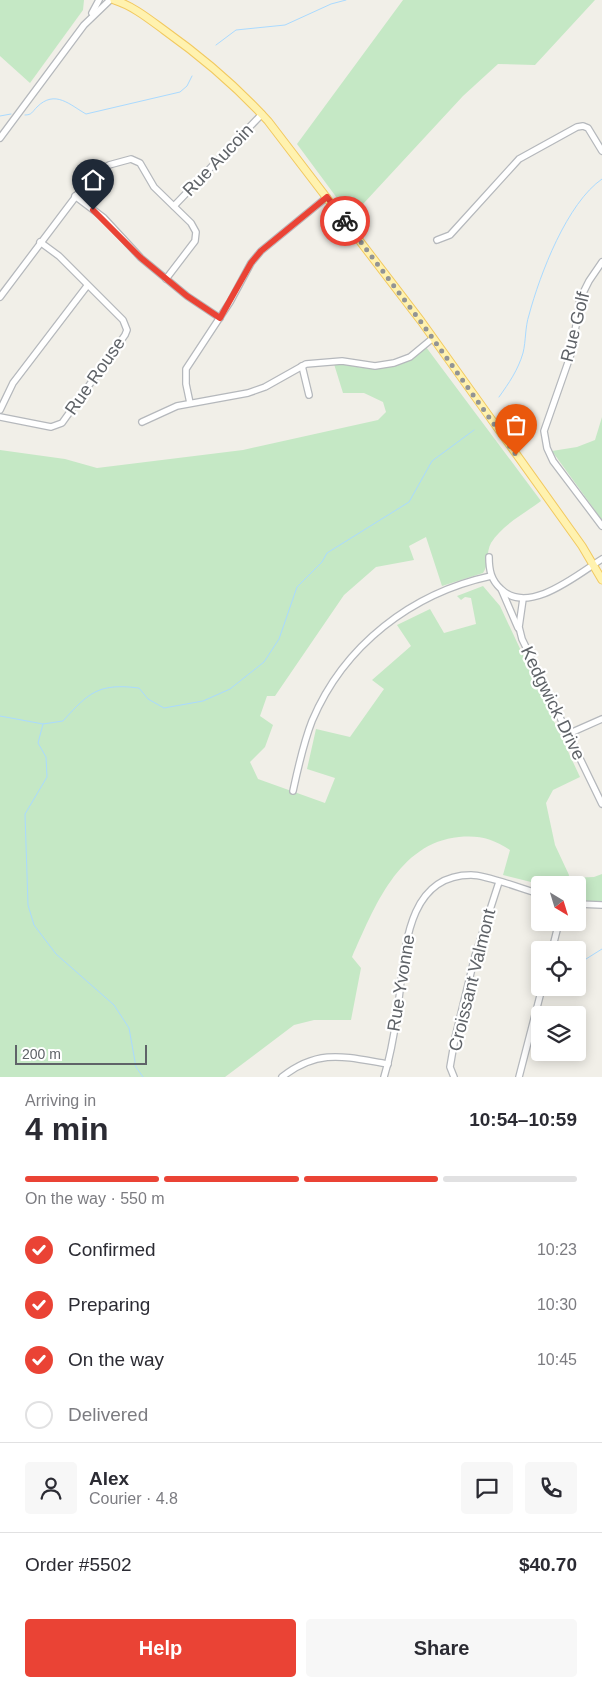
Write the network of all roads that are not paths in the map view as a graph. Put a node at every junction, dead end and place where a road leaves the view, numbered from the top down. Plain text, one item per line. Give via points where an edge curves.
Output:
1 (99, 0) edge
2 (110, 0) edge
3 (114, 0) edge
4 (127, 0) edge
5 (142, 14) junction
6 (84, 26) junction
7 (262, 114) junction
8 (0, 138) edge
9 (602, 150) edge
10 (75, 196) junction
11 (327, 197) junction
12 (174, 206) junction
13 (437, 240) dead end
14 (40, 242) junction
15 (602, 262) edge
16 (166, 279) junction
17 (87, 286) junction
18 (0, 297) edge
19 (220, 318) junction
20 (433, 338) junction
21 (302, 366) junction
22 (309, 395) dead end
23 (190, 403) junction
24 (0, 410) edge
25 (0, 417) edge
26 (142, 422) dead end
27 (602, 526) edge
28 (490, 557) dead end
29 (602, 559) edge
30 (594, 565) junction
31 (491, 576) junction
32 (602, 580) edge
33 (502, 591) junction
34 (522, 599) junction
35 (519, 631) junction
36 (602, 719) edge
37 (568, 734) junction
38 (292, 791) dead end
39 (602, 804) edge
40 (499, 882) junction
41 (531, 891) edge
42 (586, 904) edge
43 (602, 905) edge
44 (540, 996) edge
45 (388, 1064) junction
46 (282, 1077) edge
47 (384, 1077) edge
48 (454, 1077) edge
49 (519, 1077) edge

1 - 6 street
2 - 6 street
3 - 5 main road
4 - 5 main road
5 - 7 main road via 217,71
6 - 8 street
7 - 11 main road
7 - 12 street, Rue Aucoin
9 - 13 street via 588,128 577,126 519,159 450,235
10 - 12 street via 97,172 131,159 140,163 154,187
10 - 14 street
10 - 16 street via 104,218 117,235
11 - 19 street via 261,251
11 - 20 main road
12 - 16 street via 194,227 196,236
14 - 17 street, Rue Rouse via 59,256
14 - 18 street
15 - 27 street, Rue Golf via 580,300 572,351 544,431 553,460
16 - 19 street
17 - 24 street via 14,383
17 - 25 street, Rue Rouse via 123,320 127,330 125,335 62,423 51,427
19 - 23 street via 186,369
20 - 21 street via 410,357 394,363 375,366 342,361
20 - 30 main road
21 - 22 street
21 - 23 street via 248,393
23 - 26 street
28 - 31 street
29 - 30 street
30 - 32 main road
30 - 34 street via 541,596
31 - 33 street
31 - 38 street via 427,597 393,618 363,645 339,674 318,708
33 - 34 street
33 - 35 street
34 - 35 street, Kedgwick Drive
35 - 37 street, Kedgwick Drive
36 - 37 street
37 - 39 street, Kedgwick Drive
40 - 41 street, Rue Yvonne
40 - 45 street, Rue Yvonne via 472,875 454,876 435,884 410,922
40 - 48 street, Croissant Valmont via 475,956 455,1038 450,1067
42 - 43 street
44 - 49 street
45 - 46 street via 337,1056 317,1058 297,1065
45 - 47 street, Rue Yvonne

